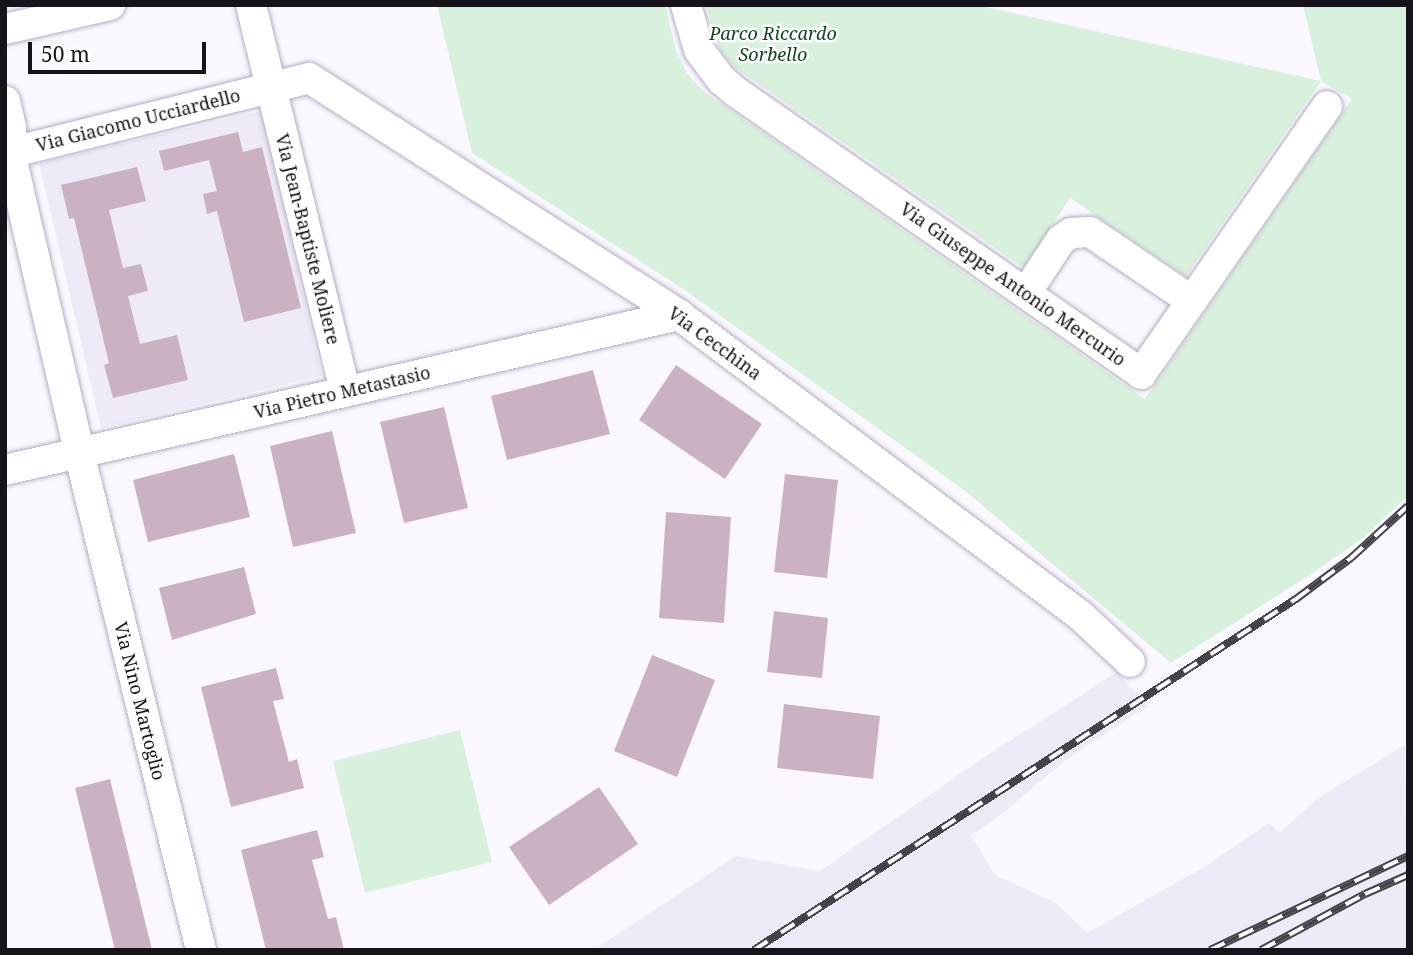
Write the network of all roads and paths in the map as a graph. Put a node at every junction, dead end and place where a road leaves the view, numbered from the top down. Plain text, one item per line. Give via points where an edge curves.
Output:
1 (110, 5) edge
2 (251, 5) edge
3 (686, 5) edge
4 (5, 29) edge
5 (271, 86) junction
6 (5, 101) edge
7 (1327, 106) dead end
8 (8, 153) edge
9 (1026, 293) junction
10 (1192, 301) junction
11 (679, 315) junction
12 (345, 392) junction
13 (79, 452) junction
14 (5, 470) edge
15 (1130, 662) dead end
16 (201, 950) edge

1 - 4 street
2 - 5 street, Via Jean-Baptiste Moliere
3 - 9 street, Via Giuseppe Antonio Mercurio via 699,50 722,80
5 - 8 street, Via Giacomo Ucciardello
5 - 11 street, Via Cecchina via 309,78
5 - 12 street, Via Jean-Baptiste Moliere
6 - 8 street, Via Nino Martoglio via 11,127
7 - 10 street, Via Giuseppe Antonio Mercurio
8 - 13 street, Via Nino Martoglio
9 - 10 street via 1061,240 1071,233 1090,232
9 - 10 street, Via Giuseppe Antonio Mercurio via 1141,374
11 - 12 street, Via Pietro Metastasio
11 - 15 street, Via Cecchina via 1081,616
12 - 13 street, Via Pietro Metastasio
13 - 14 street, Via Pietro Metastasio
13 - 16 street, Via Nino Martoglio

